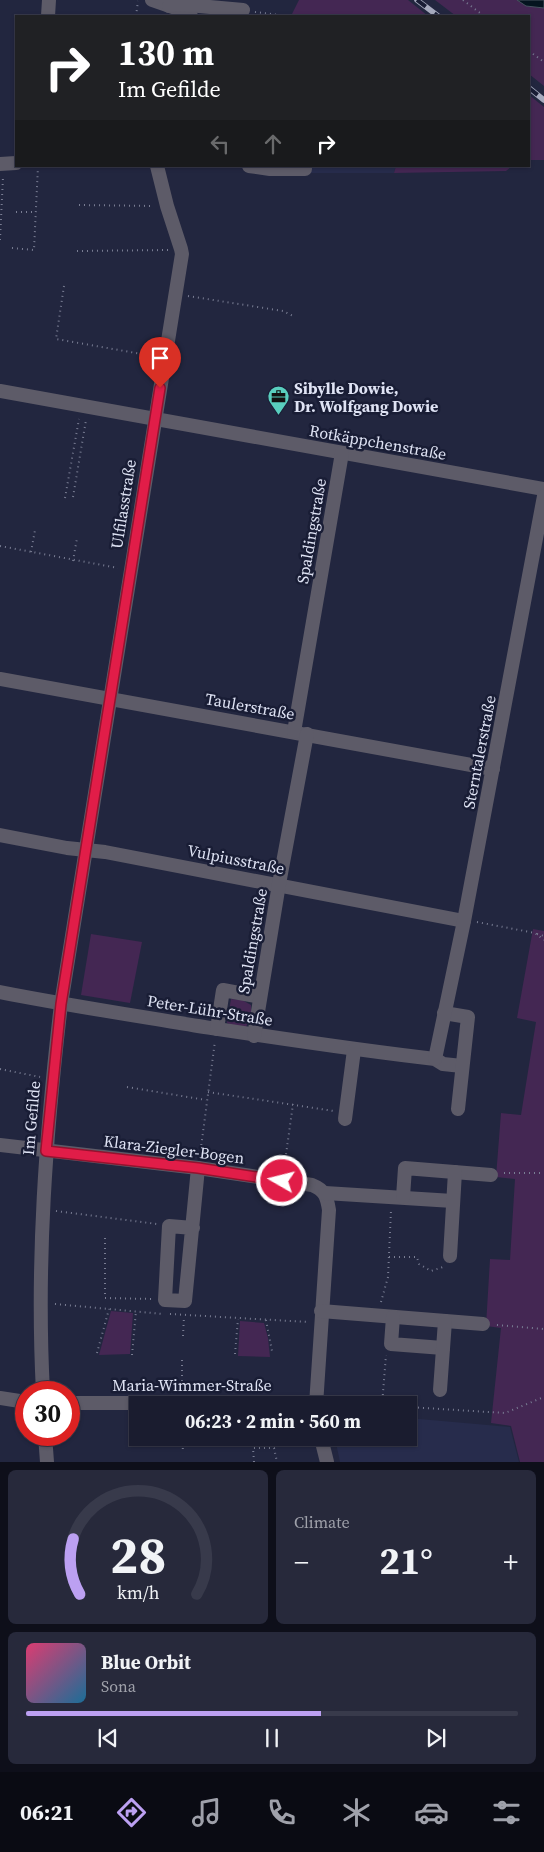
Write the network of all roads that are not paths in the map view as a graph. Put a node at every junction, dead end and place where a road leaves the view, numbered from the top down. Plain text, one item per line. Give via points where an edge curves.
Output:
1 (49, 0) edge
2 (152, 0) edge
3 (169, 6) junction
4 (243, 10) road end
5 (48, 15) edge
6 (189, 15) edge
7 (157, 167) edge
8 (256, 167) edge
9 (305, 168) edge
10 (0, 391) edge
11 (154, 419) junction
12 (342, 453) junction
13 (544, 489) edge
14 (544, 496) edge
15 (0, 679) edge
16 (110, 700) junction
17 (301, 733) junction
18 (493, 769) junction
19 (0, 835) edge
20 (85, 850) junction
21 (279, 884) junction
22 (464, 922) junction
23 (0, 992) edge
24 (260, 998) junction
25 (61, 1004) junction
26 (444, 1013) junction
27 (217, 1029) junction
28 (254, 1036) junction
29 (354, 1050) junction
30 (435, 1059) junction
31 (462, 1066) junction
32 (458, 1109) dead end
33 (346, 1116) road end
34 (0, 1144) edge
35 (46, 1151) junction
36 (198, 1168) junction
37 (455, 1172) junction
38 (491, 1175) road end
39 (325, 1193) junction
40 (397, 1198) junction
41 (452, 1202) junction
42 (193, 1228) junction
43 (450, 1256) road end
44 (321, 1311) junction
45 (393, 1317) junction
46 (445, 1321) junction
47 (483, 1324) road end
48 (443, 1348) junction
49 (42, 1381) edge
50 (440, 1390) dead end
51 (316, 1396) edge
52 (0, 1398) edge
53 (15, 1400) edge
54 (80, 1403) edge
55 (129, 1403) edge
56 (46, 1446) edge
57 (324, 1446) edge
58 (47, 1462) edge
59 (327, 1462) edge

1 - 5 street
2 - 3 street
3 - 4 street
3 - 6 street
7 - 11 street, Ulfilasstraße via 181,249
8 - 9 street
10 - 11 street, Rotkäppchenstraße
11 - 12 street, Rotkäppchenstraße
11 - 16 street, Ulfilasstraße
12 - 13 street, Rotkäppchenstraße
12 - 17 street, Spaldingstraße
14 - 18 street, Sterntalerstraße
15 - 16 street, Taulerstraße
16 - 17 street, Taulerstraße
16 - 20 street, Ulfilasstraße
17 - 18 street, Taulerstraße
17 - 21 street, Spaldingstraße
18 - 22 street, Sterntalerstraße
19 - 20 street, Vulpiusstraße
20 - 21 street, Vulpiusstraße
20 - 25 street, Im Gefilde
21 - 22 street, Vulpiusstraße
21 - 24 street, Spaldingstraße
22 - 26 street, Sterntalerstraße
23 - 25 street, Peter-Lühr-Straße
24 - 27 street via 223,990
24 - 28 street, Spaldingstraße
25 - 27 street, Peter-Lühr-Straße
25 - 35 street, Im Gefilde
26 - 30 street, Sterntalerstraße
26 - 31 street via 468,1017
27 - 28 street, Peter-Lühr-Straße
28 - 29 street, Peter-Lühr-Straße
29 - 30 street, Peter-Lühr-Straße
29 - 33 street
30 - 31 street via 443,1064
31 - 32 street
34 - 35 street, Klara-Ziegler-Bogen
35 - 36 street, Klara-Ziegler-Bogen
35 - 49 street, Im Gefilde via 39,1314
36 - 39 street, Klara-Ziegler-Bogen via 312,1185
36 - 42 street
37 - 38 street
37 - 40 street via 405,1168
37 - 41 street
39 - 40 street, Klara-Ziegler-Bogen
39 - 44 street via 329,1210
40 - 41 street, Klara-Ziegler-Bogen
41 - 43 street
42 - 42 street via 186,1301 165,1300 169,1226
44 - 45 street
44 - 51 street
45 - 46 street
45 - 48 street via 391,1344
46 - 47 street
46 - 48 street
48 - 50 street
52 - 53 street
54 - 55 street, Maria-Wimmer-Straße
56 - 58 street
57 - 59 street

